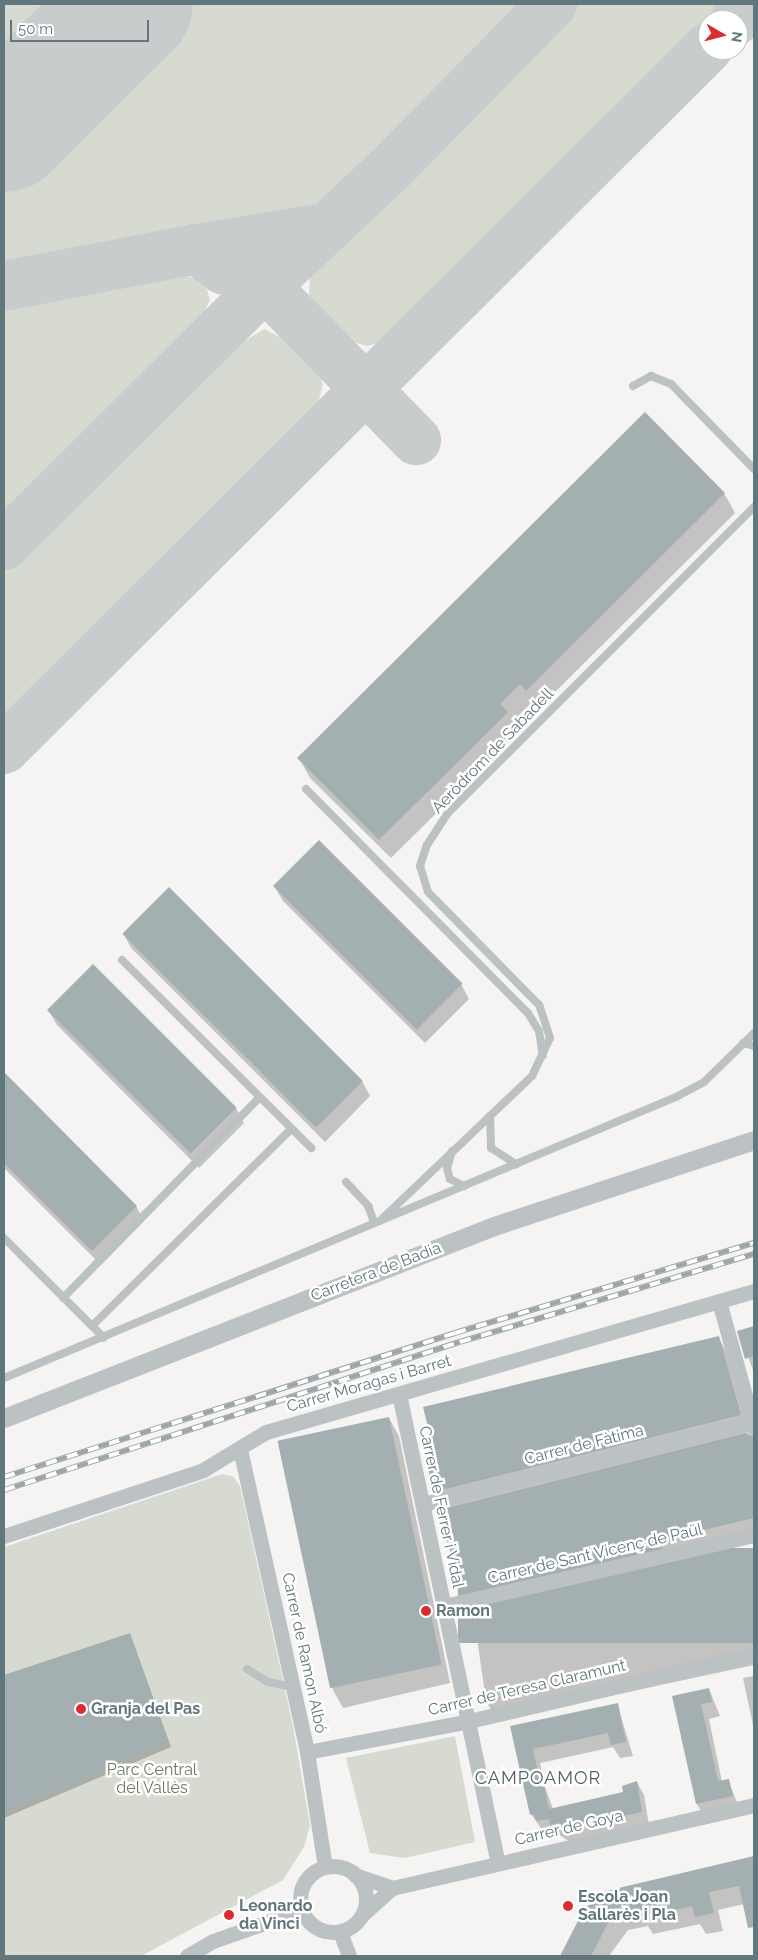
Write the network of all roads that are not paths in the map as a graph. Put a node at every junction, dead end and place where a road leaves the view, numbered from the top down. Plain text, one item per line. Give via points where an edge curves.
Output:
1 (634, 386) dead end
2 (754, 469) edge
3 (754, 507) edge
4 (306, 789) dead end
5 (122, 960) dead end
6 (754, 1033) edge
7 (743, 1043) junction
8 (754, 1046) edge
9 (543, 1058) junction
10 (259, 1098) junction
11 (490, 1116) junction
12 (291, 1129) junction
13 (754, 1140) edge
14 (311, 1148) dead end
15 (452, 1149) junction
16 (516, 1164) junction
17 (346, 1182) dead end
18 (464, 1186) junction
19 (383, 1218) junction
20 (374, 1222) junction
21 (4, 1238) edge
22 (754, 1291) edge
23 (63, 1298) junction
24 (719, 1301) junction
25 (92, 1326) junction
26 (104, 1338) junction
27 (4, 1378) edge
28 (399, 1394) junction
29 (4, 1418) edge
30 (754, 1423) edge
31 (240, 1449) junction
32 (422, 1504) junction
33 (754, 1535) edge
34 (4, 1536) edge
35 (444, 1606) junction
36 (754, 1654) edge
37 (247, 1668) dead end
38 (294, 1687) junction
39 (469, 1721) junction
40 (307, 1752) junction
41 (754, 1805) edge
42 (498, 1862) junction
43 (325, 1867) junction
44 (355, 1875) junction
45 (392, 1888) junction
46 (301, 1910) junction
47 (362, 1915) junction
48 (340, 1932) junction
49 (187, 1956) edge
50 (348, 1956) edge

1 - 2 lane via 651,376 671,384
3 - 9 lane, Aeròdrom de Sabadell via 447,814 427,845 420,866 428,892 539,1005 550,1038
4 - 9 lane via 528,1013 539,1031
5 - 10 lane
6 - 7 lane
7 - 8 lane
7 - 16 lane via 704,1082
9 - 11 lane via 532,1076
10 - 12 lane
10 - 23 lane
11 - 15 lane
11 - 16 lane via 491,1148
12 - 14 lane
12 - 25 lane
13 - 29 street, Carretera de Badia via 494,1226
15 - 18 lane via 447,1168 450,1179
15 - 19 lane
16 - 18 lane
17 - 20 lane via 368,1206
18 - 19 lane
19 - 20 lane
20 - 26 lane
21 - 23 lane
22 - 24 street, Carrer Moragas i Barret
23 - 25 lane
24 - 28 street, Carrer Moragas i Barret
24 - 30 street
25 - 26 lane
26 - 27 lane
28 - 31 street, Carrer Moragas i Barret via 266,1432
28 - 32 street, Carrer de Ferrer i Vidal
30 - 32 street, Carrer de Fàtima
31 - 34 street, Carrer Moragas i Barret via 203,1470
31 - 38 street, Carrer de Ramon Albó
32 - 35 street, Carrer de Ferrer i Vidal
33 - 35 street, Carrer de Sant Vicenç de Paül
35 - 39 street, Carrer de Ferrer i Vidal
36 - 39 street, Carrer de Teresa Claramunt
37 - 38 lane via 268,1682
38 - 40 street, Carrer de Ramon Albó
39 - 40 street, Carrer de Teresa Claramunt
39 - 42 street, Carrer de Ferrer i Vidal
40 - 43 street, Carrer de Ramon Albó
41 - 42 street, Carrer de Goya
42 - 45 street, Carrer de Goya
43 - 44 street via 346,1869
43 - 46 street via 304,1883
44 - 45 street
44 - 47 street via 364,1889
45 - 47 street, Carrer de Goya
46 - 48 street via 312,1926
46 - 49 street via 213,1941
47 - 48 street
48 - 50 street

